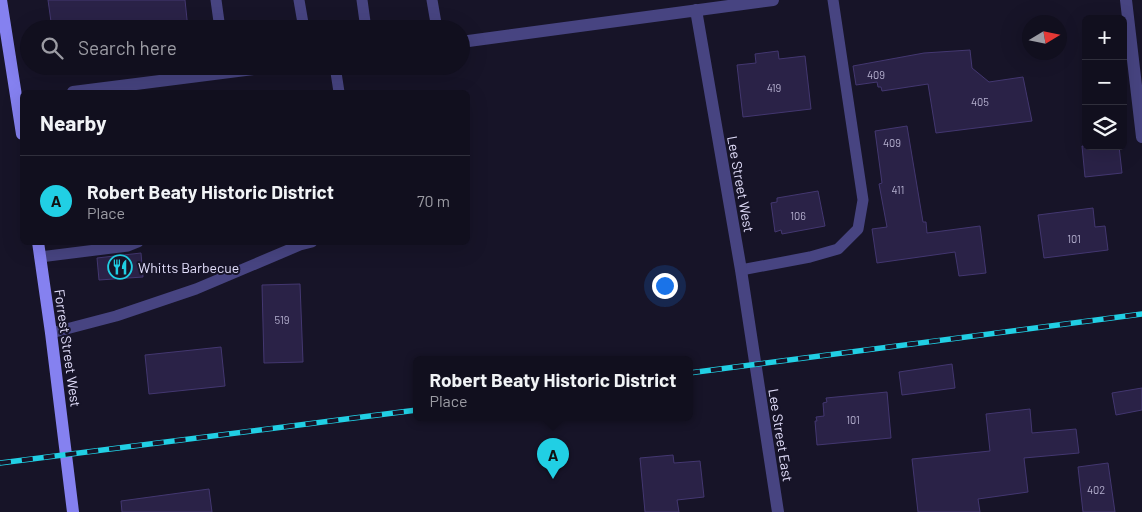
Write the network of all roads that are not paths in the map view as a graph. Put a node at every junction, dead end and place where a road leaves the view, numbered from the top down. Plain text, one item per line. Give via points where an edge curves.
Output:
1 (1, 0) edge
2 (216, 0) edge
3 (299, 0) edge
4 (362, 0) edge
5 (432, 0) edge
6 (774, 0) edge
7 (833, 0) edge
8 (1126, 0) edge
9 (711, 4) edge
10 (696, 10) junction
11 (219, 20) edge
12 (302, 20) edge
13 (365, 20) edge
14 (435, 20) edge
15 (470, 41) edge
16 (204, 75) edge
17 (336, 75) edge
18 (146, 88) edge
19 (110, 90) edge
20 (339, 90) edge
21 (20, 99) edge
22 (1142, 137) edge
23 (38, 245) edge
24 (130, 245) edge
25 (300, 245) edge
26 (40, 257) junction
27 (741, 270) junction
28 (51, 332) junction
29 (754, 363) joint
30 (73, 512) edge
31 (778, 512) edge

1 - 21 main road
2 - 11 lane
3 - 12 lane
4 - 13 lane
5 - 14 lane
6 - 9 street
7 - 27 lane via 863,200 858,229 838,249
8 - 22 street
9 - 10 street
10 - 15 street
10 - 27 street, Lee Street West
16 - 18 street
17 - 20 lane
18 - 19 street
23 - 26 main road, Forrest Street West
24 - 26 lane
25 - 28 lane via 196,289 116,316
26 - 28 main road, Forrest Street West
27 - 29 street, Lee Street West
28 - 30 main road, Forrest Street West
29 - 31 street, Lee Street East

